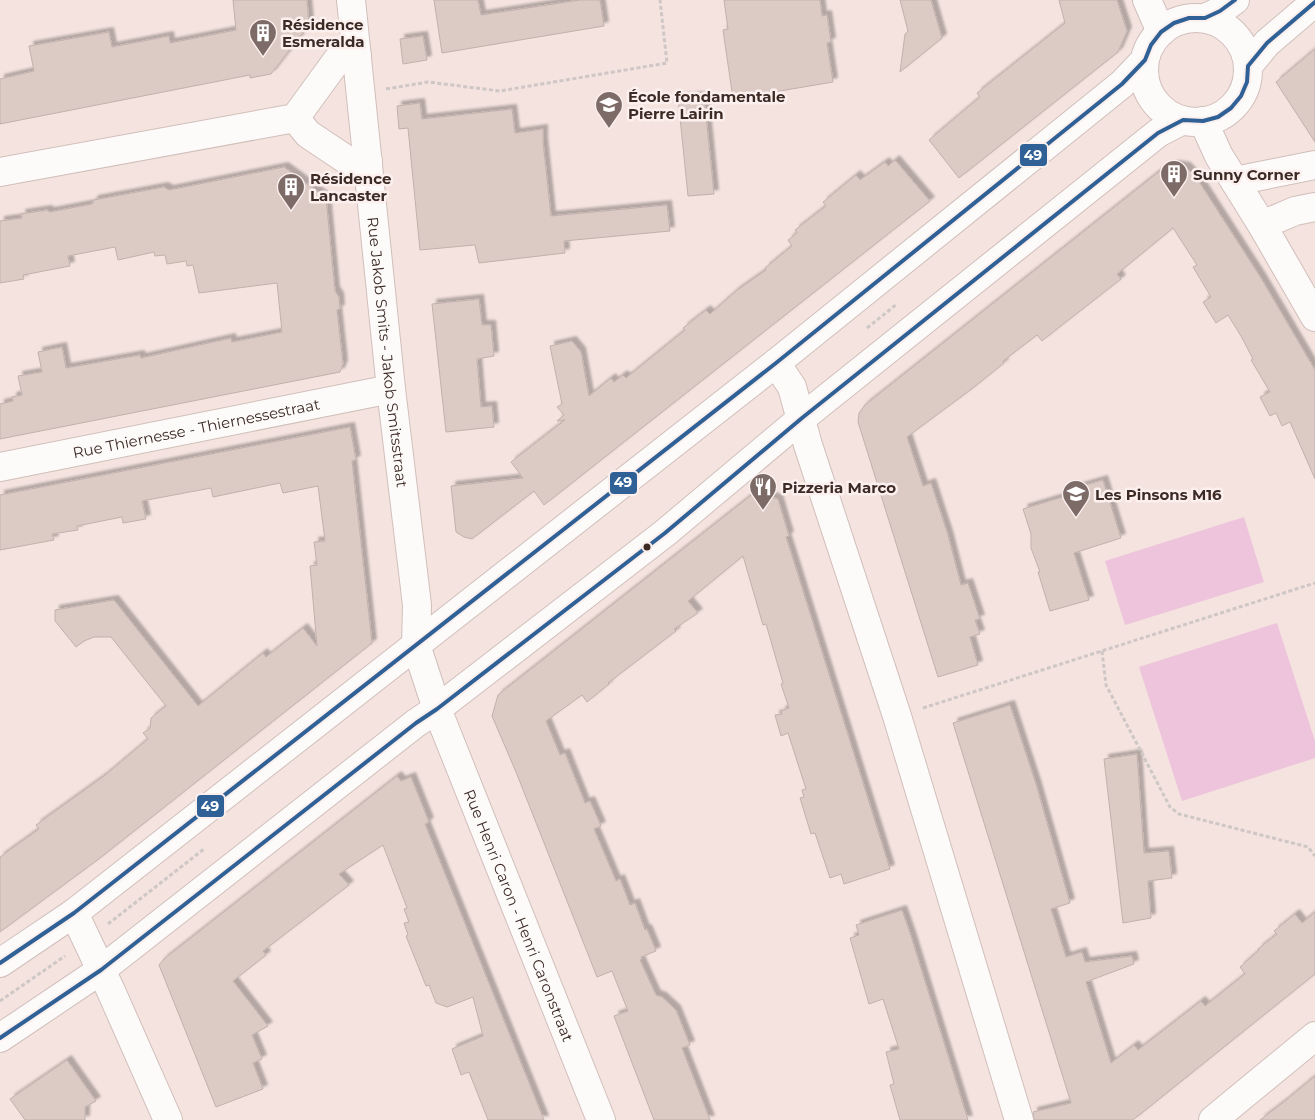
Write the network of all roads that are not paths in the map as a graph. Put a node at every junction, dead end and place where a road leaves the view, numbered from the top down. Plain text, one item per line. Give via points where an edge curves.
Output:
1 (351, 0) edge
2 (1147, 0) edge
3 (1236, 0) edge
4 (1315, 2) edge
5 (1205, 18) junction
6 (1160, 32) junction
7 (357, 56) junction
8 (1146, 60) junction
9 (1248, 66) junction
10 (296, 118) junction
11 (1193, 121) junction
12 (368, 161) junction
13 (1315, 165) edge
14 (0, 172) edge
15 (1235, 182) junction
16 (1315, 207) edge
17 (1262, 225) junction
18 (1315, 318) edge
19 (776, 363) junction
20 (391, 389) junction
21 (802, 418) junction
22 (0, 467) edge
23 (416, 645) junction
24 (437, 709) junction
25 (74, 913) junction
26 (0, 963) edge
27 (102, 970) junction
28 (1315, 1036) edge
29 (0, 1038) edge
30 (168, 1120) edge
31 (601, 1120) edge
32 (1019, 1120) edge
33 (1213, 1120) edge

1 - 7 street, Rue Jakob Smits - Jakob Smitsstraat
2 - 6 street
3 - 5 street
4 - 9 street via 1267,42
5 - 6 street via 1181,20
5 - 9 street via 1226,27 1235,35 1244,49
6 - 8 street
7 - 10 street via 338,59
7 - 12 street, Rue Jakob Smits - Jakob Smitsstraat
8 - 11 street via 1145,75 1155,102 1172,116
8 - 19 street via 1122,84
9 - 11 street via 1247,82 1232,108 1218,117
10 - 12 street via 308,134 350,162
10 - 14 street
11 - 15 street
11 - 21 street via 1158,133
12 - 20 street, Rue Jakob Smits - Jakob Smitsstraat
13 - 15 street
15 - 17 street
16 - 17 street via 1295,211
17 - 18 street
19 - 21 street via 792,387
19 - 23 street
20 - 22 street, Rue Thiernesse - Thiernessestraat
20 - 23 street, Rue Jakob Smits - Jakob Smitsstraat via 417,605
21 - 24 street via 666,532
21 - 32 street via 897,716
23 - 24 street, Rue Jakob Smits - Jakob Smitsstraat
23 - 25 street
24 - 27 street
24 - 31 street, Rue Henri Caron - Henri Caronstraat
25 - 26 street
25 - 27 street
27 - 29 street
27 - 30 street
28 - 33 street

